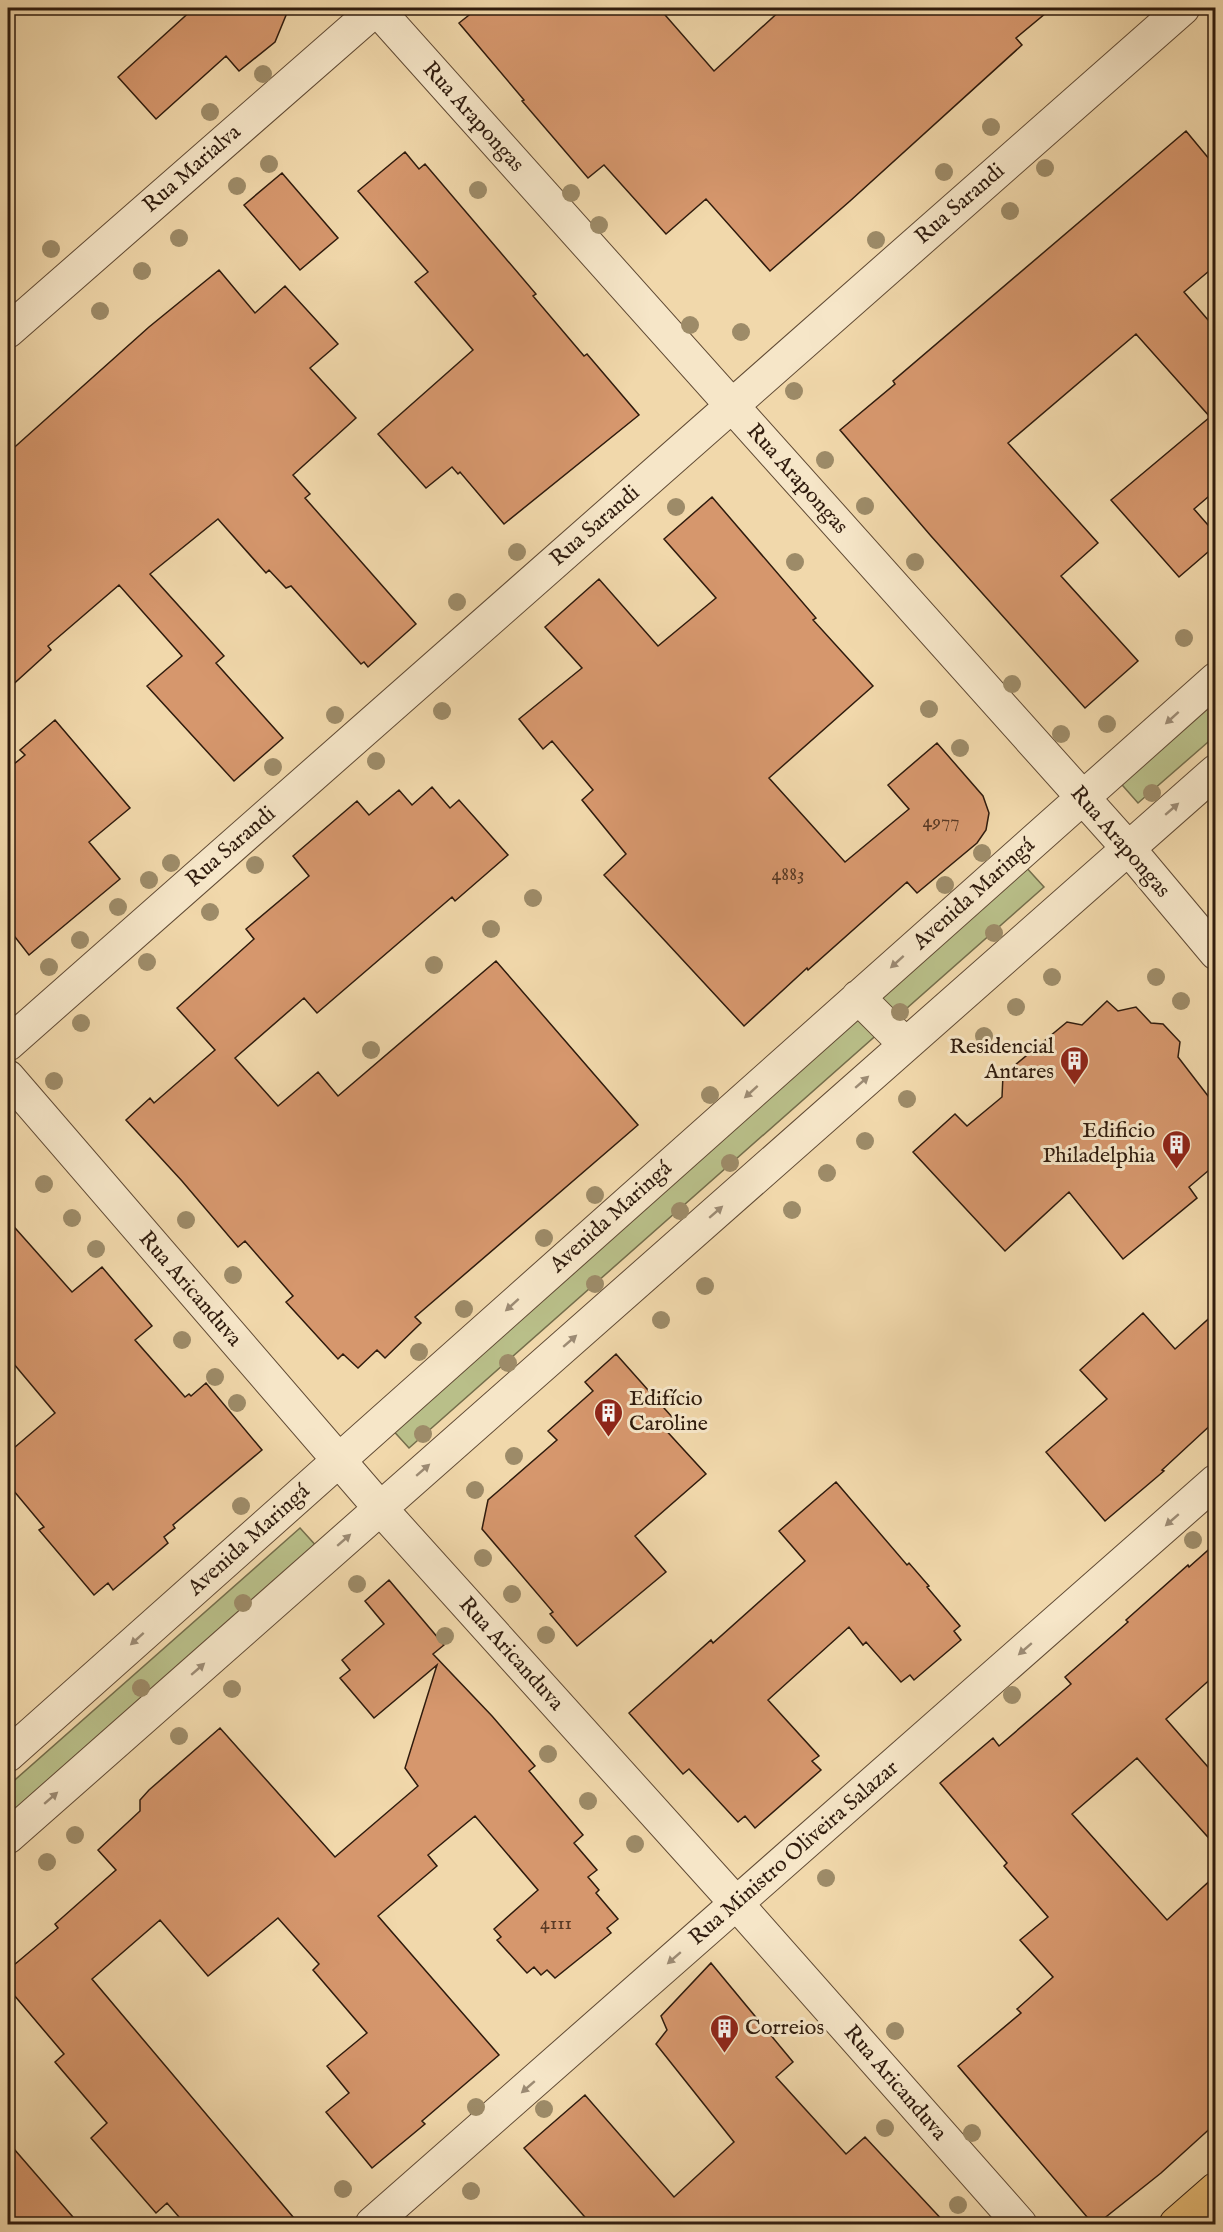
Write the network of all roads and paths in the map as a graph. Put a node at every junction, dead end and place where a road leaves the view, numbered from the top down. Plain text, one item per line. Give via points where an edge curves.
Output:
1 (376, 8) edge
2 (1183, 8) edge
3 (8, 331) edge
4 (731, 405) junction
5 (1215, 679) edge
6 (1215, 771) edge
7 (1082, 798) junction
8 (1128, 848) junction
9 (1215, 953) edge
10 (858, 997) junction
11 (8, 1044) edge
12 (905, 1044) junction
13 (8, 1077) edge
14 (338, 1461) junction
15 (1215, 1481) edge
16 (380, 1508) junction
17 (8, 1755) edge
18 (8, 1837) edge
19 (736, 1903) junction
20 (1207, 2204) edge
21 (372, 2224) edge
22 (1020, 2224) edge
23 (1176, 2224) edge

1 - 3 street, Rua Marialva
1 - 4 street, Rua Arapongas
2 - 4 street, Rua Sarandi
4 - 7 street, Rua Arapongas
4 - 11 street, Rua Sarandi
5 -> 7 street, Avenida Maringá
8 -> 6 street
7 - 8 street, Rua Arapongas
7 -> 10 street, Avenida Maringá
8 - 9 street, Rua Arapongas
8 - 12 street
10 - 12 street
10 -> 14 street, Avenida Maringá
16 -> 12 street
13 - 14 street, Rua Aricanduva
14 - 16 street, Rua Aricanduva
14 -> 17 street, Avenida Maringá
15 -> 19 street, Rua Ministro Oliveira Salazar
18 -> 16 street
16 - 19 street, Rua Aricanduva
19 -> 21 street, Rua Ministro Oliveira Salazar
19 - 22 street, Rua Aricanduva
20 - 23 main road

